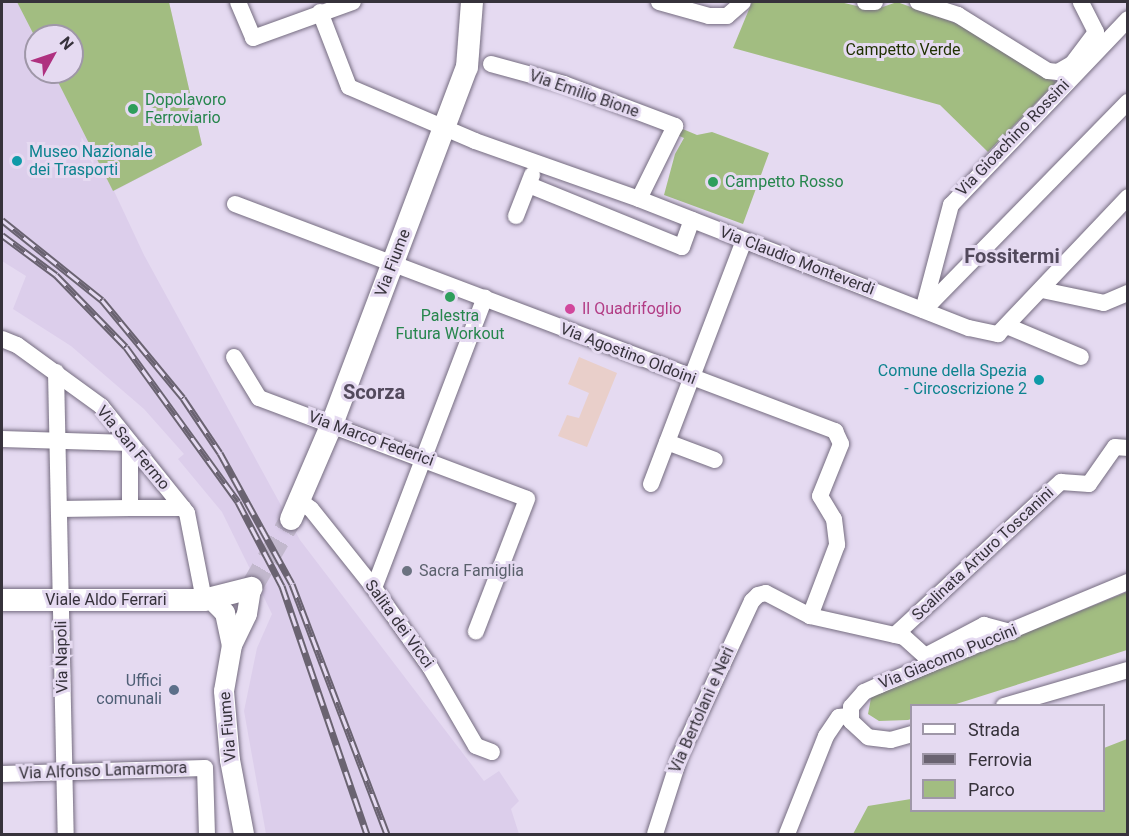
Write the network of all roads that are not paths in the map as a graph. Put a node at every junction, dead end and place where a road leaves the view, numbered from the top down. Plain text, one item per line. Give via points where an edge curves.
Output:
1 (238, 2) edge
2 (353, 2) edge
3 (472, 2) edge
4 (662, 2) edge
5 (743, 2) edge
6 (865, 2) edge
7 (875, 2) edge
8 (918, 2) edge
9 (1081, 2) edge
10 (320, 12) junction
11 (1128, 19) edge
12 (492, 64) dead end
13 (1128, 102) edge
14 (445, 128) junction
15 (537, 164) junction
16 (529, 185) junction
17 (1128, 197) edge
18 (639, 199) junction
19 (235, 204) dead end
20 (516, 216) dead end
21 (692, 220) junction
22 (744, 240) junction
23 (392, 266) junction
24 (1042, 290) junction
25 (1128, 293) edge
26 (485, 298) junction
27 (924, 310) junction
28 (1007, 326) junction
29 (2, 339) edge
30 (234, 357) dead end
31 (1081, 357) dead end
32 (56, 372) junction
33 (691, 379) junction
34 (332, 424) junction
35 (2, 439) edge
36 (57, 439) junction
37 (667, 442) junction
38 (130, 443) junction
39 (1128, 448) edge
40 (422, 456) junction
41 (715, 460) dead end
42 (651, 484) dead end
43 (130, 508) junction
44 (183, 508) junction
45 (59, 509) junction
46 (295, 509) joint
47 (1128, 582) edge
48 (251, 588) joint
49 (374, 588) junction
50 (762, 593) joint
51 (2, 600) edge
52 (61, 600) junction
53 (208, 600) junction
54 (810, 616) junction
55 (476, 631) dead end
56 (1011, 632) junction
57 (895, 636) junction
58 (232, 645) junction
59 (1128, 670) edge
60 (1008, 704) edge
61 (849, 716) junction
62 (910, 734) edge
63 (492, 752) dead end
64 (65, 773) junction
65 (2, 774) edge
66 (66, 834) edge
67 (207, 834) edge
68 (244, 834) edge
69 (655, 834) edge
70 (787, 834) edge

1 - 10 street via 253,38
2 - 10 street
3 - 14 main road, Via Fiume via 467,67
4 - 5 street via 709,16 727,16
6 - 7 street
8 - 9 street via 958,15 1048,71 1058,72 1072,64 1096,32
10 - 14 street, Via Claudio Monteverdi via 350,87
11 - 27 street, Via Gioachino Rossini via 951,205
12 - 18 street, Via Emilio Bione via 564,84 675,126
13 - 27 street
14 - 15 street, Via Claudio Monteverdi
14 - 23 main road, Via Fiume
15 - 16 street
15 - 18 street, Via Claudio Monteverdi
16 - 20 street
16 - 21 street via 682,247
17 - 24 street
18 - 21 street, Via Claudio Monteverdi
19 - 23 street, Via Agostino Oldoini
21 - 22 street, Via Claudio Monteverdi
22 - 27 street, Via Claudio Monteverdi
22 - 33 street
23 - 26 street, Via Agostino Oldoini
23 - 34 main road, Via Fiume
24 - 25 street via 1104,303
24 - 28 street
26 - 33 street, Via Agostino Oldoini
26 - 40 street
27 - 28 street, Via Claudio Monteverdi via 998,334
28 - 31 street
29 - 32 street, Via San Fermo
30 - 34 street, Via Marco Federici via 259,398
32 - 36 street, Via Napoli
32 - 38 street, Via San Fermo via 101,406
33 - 37 street
33 - 54 street, Via Agostino Oldoini via 837,433 841,444 820,493 834,519 837,540
34 - 40 street, Via Marco Federici
34 - 46 main road, Via Fiume
35 - 36 street
36 - 38 street
36 - 45 street, Via Napoli
37 - 41 street
37 - 42 street
38 - 43 street
38 - 44 street, Via San Fermo
39 - 57 street, Scalinata Arturo Toscanini via 1115,447 1089,484 1061,482
40 - 49 street
40 - 55 street, Via Marco Federici via 527,499
43 - 44 street
43 - 45 street
44 - 53 street, Via San Fermo
45 - 52 street, Via Napoli
46 - 49 street, Salita dei Vicci via 311,509
47 - 56 street, Via Giacomo Puccini
48 - 53 main road, Viale Aldo Ferrari
48 - 58 street, Via Fiume via 247,614
49 - 63 street, Salita dei Vicci via 430,667 476,746
50 - 54 street, Scalinata Arturo Toscanini
50 - 69 street, Via Bertolani e Neri via 752,601 685,746
51 - 52 main road, Viale Aldo Ferrari
52 - 53 main road, Viale Aldo Ferrari
52 - 64 street, Via Napoli
53 - 58 street via 225,613
54 - 57 street, Scalinata Arturo Toscanini
56 - 57 street, Scalinata Arturo Toscanini via 984,625 925,657
56 - 61 street, Via Giacomo Puccini via 864,692
58 - 68 street, Via Fiume via 224,691 230,760
59 - 60 street
61 - 62 street via 860,732 879,740
61 - 70 street, Via Giacomo Puccini via 839,717 826,736
64 - 65 street, Via Alfonso Lamarmora
64 - 66 street, Via Napoli
64 - 67 street, Via Alfonso Lamarmora via 205,768

